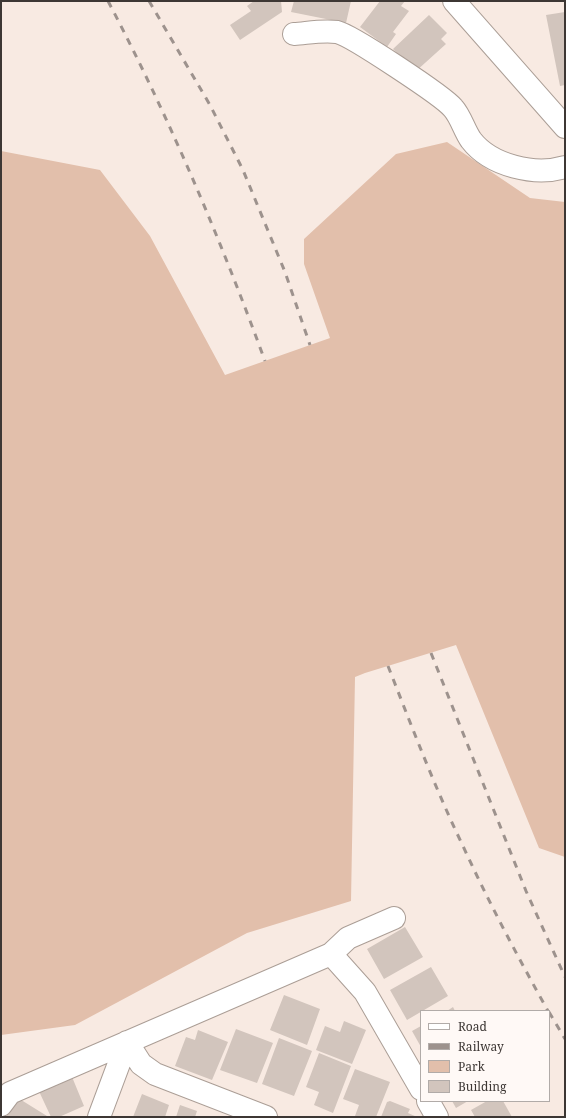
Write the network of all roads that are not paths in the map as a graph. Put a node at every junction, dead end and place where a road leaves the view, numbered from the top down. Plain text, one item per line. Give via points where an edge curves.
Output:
1 (454, 1) edge
2 (294, 34) dead end
3 (565, 127) edge
4 (565, 167) edge
5 (394, 918) dead end
6 (331, 954) junction
7 (127, 1042) junction
8 (420, 1087) edge
9 (3, 1101) edge
10 (429, 1102) edge
11 (99, 1117) edge
12 (266, 1117) edge
13 (437, 1117) edge

1 - 3 street
2 - 4 street via 338,32 360,44 454,108 471,140 483,152 515,169 542,171
5 - 6 street via 348,938
6 - 7 street
6 - 8 street via 365,992
7 - 9 street via 10,1093
7 - 11 street
7 - 12 street via 141,1064 155,1074
10 - 13 street

